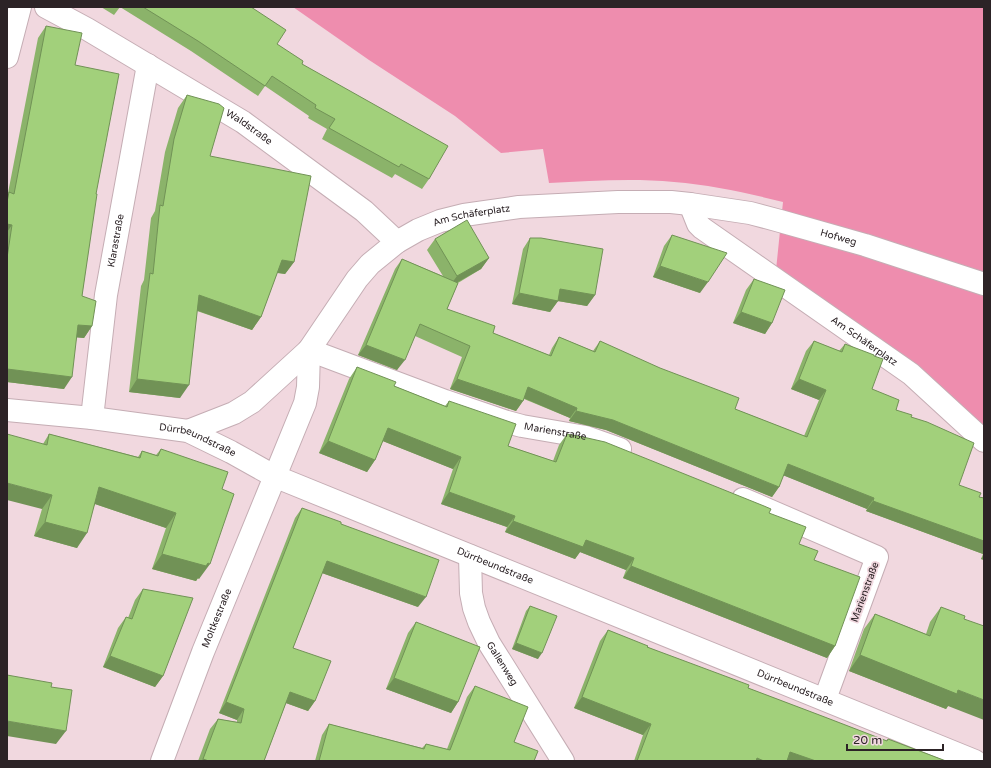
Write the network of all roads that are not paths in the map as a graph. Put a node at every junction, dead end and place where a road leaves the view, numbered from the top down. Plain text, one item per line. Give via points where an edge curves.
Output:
1 (20, 7) edge
2 (46, 7) edge
3 (7, 57) edge
4 (148, 65) junction
5 (690, 204) junction
6 (397, 242) junction
7 (984, 284) edge
8 (310, 350) junction
9 (7, 410) edge
10 (92, 418) junction
11 (188, 431) junction
12 (984, 441) edge
13 (638, 456) edge
14 (274, 476) junction
15 (724, 492) edge
16 (470, 556) junction
17 (825, 699) junction
18 (162, 761) edge
19 (563, 761) edge
20 (975, 761) edge

1 - 3 street
2 - 4 street, Waldstraße
4 - 6 street, Waldstraße via 226,111 272,142 364,211
4 - 10 street, Klarastraße via 106,295
5 - 6 street, Am Schäferplatz via 618,202 486,211 440,221
5 - 7 street, Hofweg via 750,213 780,221 865,245
5 - 12 street, Am Schäferplatz via 698,224 911,374
6 - 8 street, Am Schäferplatz via 370,264 357,279
8 - 11 street, Am Schäferplatz via 252,402 234,413
8 - 13 street, Marienstraße via 500,419 522,426 586,437
8 - 14 street via 305,403
9 - 10 street, Dürrbeundstraße
10 - 11 street, Dürrbeundstraße
11 - 14 street, Dürrbeundstraße
14 - 16 street, Dürrbeundstraße
14 - 18 street, Moltkestraße
15 - 17 street, Marienstraße via 878,557
16 - 17 street, Dürrbeundstraße
16 - 19 street, Gallenweg via 471,593 479,622
17 - 20 street, Dürrbeundstraße

